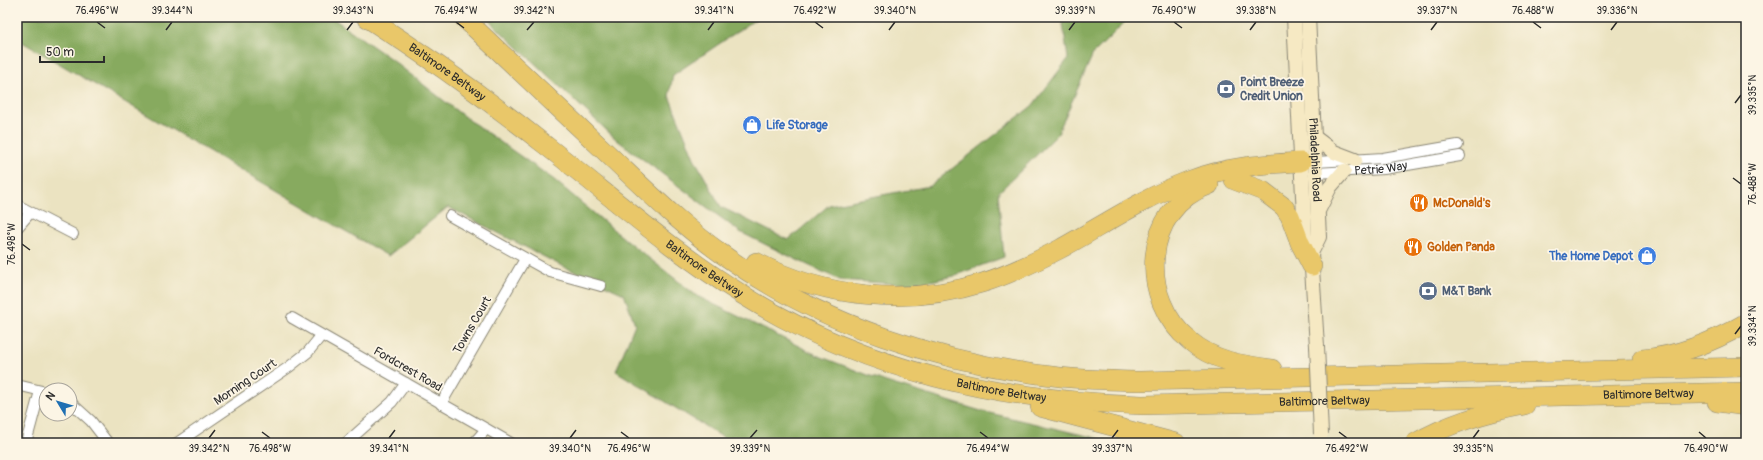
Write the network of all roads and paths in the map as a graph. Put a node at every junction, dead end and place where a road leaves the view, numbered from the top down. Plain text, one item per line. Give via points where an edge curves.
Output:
1 (353, 17) edge
2 (366, 17) edge
3 (463, 17) edge
4 (1294, 17) edge
5 (1308, 17) edge
6 (443, 70) junction
7 (1314, 137) junction
8 (1458, 145) dead end
9 (1460, 156) dead end
10 (1355, 160) junction
11 (1309, 168) junction
12 (1344, 171) junction
13 (628, 172) junction
14 (1234, 180) junction
15 (17, 206) edge
16 (1318, 211) junction
17 (30, 213) junction
18 (450, 216) dead end
19 (17, 228) edge
20 (73, 234) dead end
21 (525, 259) junction
22 (1312, 260) junction
23 (601, 286) dead end
24 (292, 318) dead end
25 (1746, 323) edge
26 (321, 336) junction
27 (1746, 367) edge
28 (1507, 372) junction
29 (1321, 376) junction
30 (406, 383) junction
31 (17, 385) edge
32 (38, 390) edge
33 (1746, 392) edge
34 (1003, 393) junction
35 (1636, 394) junction
36 (1579, 395) junction
37 (441, 404) junction
38 (38, 406) edge
39 (1746, 406) edge
40 (78, 409) edge
41 (486, 429) junction
42 (1322, 439) edge
43 (26, 443) edge
44 (108, 443) edge
45 (177, 443) edge
46 (346, 443) edge
47 (474, 443) edge
48 (511, 443) edge
49 (1176, 443) edge
50 (1415, 443) edge

1 - 6 highway via 408,52
2 - 6 highway, Baltimore Beltway
3 - 13 highway, Baltimore Beltway
4 - 11 main road, Philadelphia Road
5 - 7 main road, Philadelphia Road
6 - 34 highway, Baltimore Beltway via 544,144 667,243 707,273 744,296 801,327 886,362 929,376
7 - 10 main road via 1334,152
7 - 11 main road, Philadelphia Road
8 - 10 street, Petrie Way via 1400,156
9 - 12 street, Petrie Way via 1384,169
10 - 11 street, Petrie Way
11 - 12 street, Petrie Way
11 - 13 highway via 1235,168 1194,179 1171,188 1059,250 1005,275 962,288 898,296 820,288 778,273 729,247 661,194
11 - 14 highway
11 - 16 main road, Philadelphia Road
11 - 22 main road, Philadelphia Road via 1305,236
12 - 16 main road via 1330,187
13 - 29 highway, Baltimore Beltway via 686,227 763,280 819,310 937,354 998,368 1076,378 1140,381
14 - 22 highway via 1263,191 1284,207 1292,220 1300,243
14 - 29 highway via 1213,184 1189,194 1176,205 1164,222 1159,234 1154,265 1162,305 1181,334 1214,356 1242,365
15 - 17 street
16 - 22 main road, Philadelphia Road via 1319,237
17 - 19 street
17 - 20 street
18 - 21 street
21 - 23 street via 550,272
21 - 37 street, Towns Court
22 - 42 main road, Philadelphia Road, bridge
24 - 26 street, Fordcrest Road
25 - 28 highway via 1717,338 1656,358
26 - 30 street, Fordcrest Road
26 - 45 street, Morning Court via 308,352 289,367
27 - 28 highway, Baltimore Beltway
28 - 29 highway, Baltimore Beltway
30 - 37 street, Fordcrest Road
30 - 46 street via 392,402
31 - 32 street
33 - 35 highway, Baltimore Beltway
34 - 36 highway, Baltimore Beltway via 1073,402 1142,405
34 - 49 highway via 1044,408
35 - 36 highway, Baltimore Beltway
35 - 39 highway
36 - 50 highway via 1480,415
37 - 41 street, Fordcrest Road
38 - 43 street
40 - 44 street
41 - 47 street
41 - 48 street, Fordcrest Road

